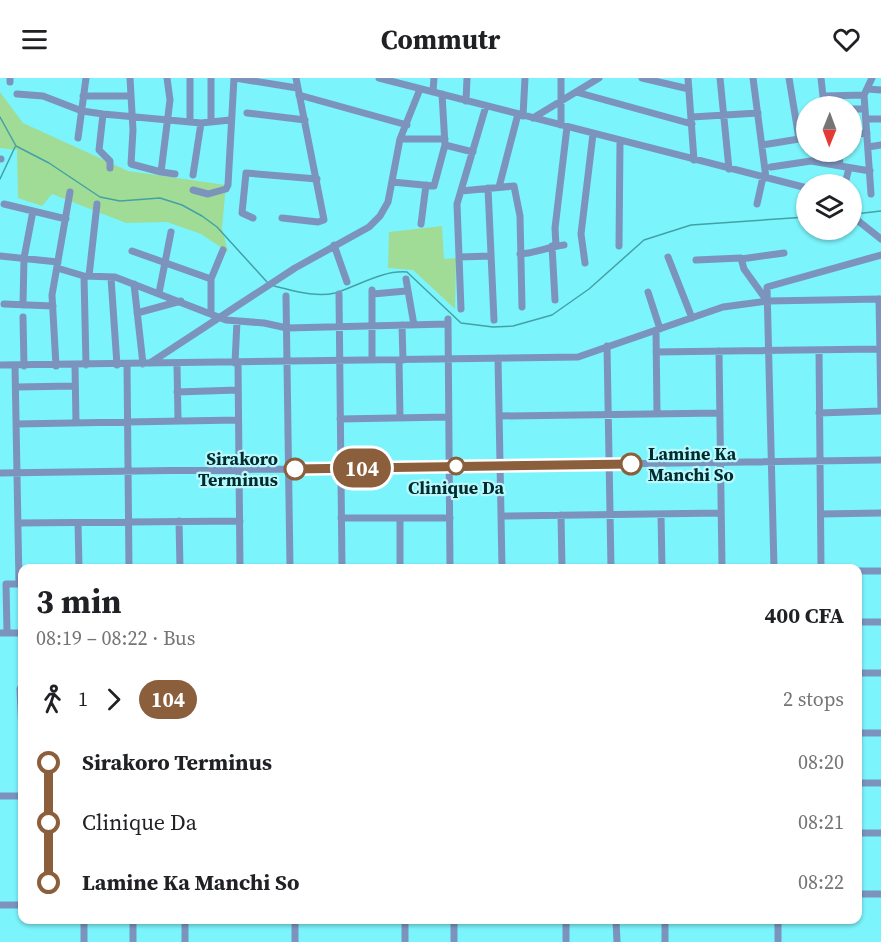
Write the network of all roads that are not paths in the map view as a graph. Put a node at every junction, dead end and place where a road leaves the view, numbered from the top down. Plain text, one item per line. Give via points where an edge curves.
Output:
1 (86, 78) edge
2 (130, 78) edge
3 (166, 78) edge
4 (190, 78) edge
5 (211, 78) edge
6 (234, 78) edge
7 (296, 78) edge
8 (380, 78) edge
9 (412, 78) edge
10 (434, 78) edge
11 (467, 78) edge
12 (525, 78) edge
13 (561, 78) edge
14 (599, 78) edge
15 (642, 78) edge
16 (688, 78) edge
17 (720, 78) edge
18 (753, 78) edge
19 (789, 78) edge
20 (821, 78) edge
21 (872, 78) edge
22 (416, 88) junction
23 (689, 89) junction
24 (881, 90) edge
25 (298, 91) junction
26 (433, 92) junction
27 (576, 92) junction
28 (865, 92) junction
29 (17, 94) dead end
30 (442, 94) junction
31 (83, 96) junction
32 (131, 96) junction
33 (823, 96) joint
34 (466, 101) junction
35 (561, 102) junction
36 (486, 106) junction
37 (865, 109) joint
38 (82, 111) junction
39 (246, 112) dead end
40 (758, 113) junction
41 (103, 114) junction
42 (520, 115) junction
43 (132, 117) junction
44 (724, 117) junction
45 (533, 118) junction
46 (866, 119) junction
47 (168, 120) junction
48 (230, 120) junction
49 (305, 120) junction
50 (881, 120) edge
51 (692, 121) junction
52 (796, 121) edge
53 (190, 122) junction
54 (211, 122) junction
55 (201, 123) junction
56 (407, 125) junction
57 (564, 126) junction
58 (862, 133) edge
59 (867, 133) junction
60 (593, 134) junction
61 (78, 138) dead end
62 (400, 139) junction
63 (796, 139) edge
64 (620, 141) junction
65 (445, 142) junction
66 (762, 145) junction
67 (881, 145) edge
68 (868, 147) junction
69 (473, 152) junction
70 (694, 160) junction
71 (840, 162) edge
72 (840, 166) junction
73 (771, 167) dead end
74 (110, 168) dead end
75 (849, 168) junction
76 (729, 169) junction
77 (870, 171) junction
78 (161, 172) junction
79 (175, 174) dead end
80 (848, 174) edge
81 (193, 175) dead end
82 (764, 178) junction
83 (317, 179) junction
84 (392, 182) junction
85 (426, 185) junction
86 (796, 185) edge
87 (499, 187) junction
88 (488, 188) junction
89 (193, 190) dead end
90 (461, 191) junction
91 (70, 192) dead end
92 (871, 194) dead end
93 (4, 204) dead end
94 (97, 204) dead end
95 (757, 204) dead end
96 (33, 211) junction
97 (254, 218) dead end
98 (282, 218) dead end
99 (66, 219) junction
100 (421, 224) dead end
101 (862, 224) edge
102 (171, 232) dead end
103 (881, 240) edge
104 (334, 245) junction
105 (557, 246) junction
106 (619, 246) dead end
107 (223, 250) dead end
108 (132, 251) dead end
109 (784, 253) dead end
110 (520, 254) junction
111 (881, 255) edge
112 (0, 256) edge
113 (491, 256) junction
114 (459, 257) junction
115 (668, 257) dead end
116 (24, 258) junction
117 (741, 259) junction
118 (696, 260) dead end
119 (165, 263) junction
120 (585, 263) dead end
121 (58, 265) junction
122 (86, 276) junction
123 (111, 278) junction
124 (211, 279) junction
125 (406, 279) dead end
126 (347, 282) dead end
127 (134, 284) junction
128 (406, 291) junction
129 (648, 292) dead end
130 (159, 293) junction
131 (339, 294) dead end
132 (286, 296) dead end
133 (880, 299) edge
134 (555, 300) dead end
135 (182, 301) junction
136 (767, 301) junction
137 (3, 304) dead end
138 (23, 305) junction
139 (53, 306) junction
140 (522, 307) dead end
141 (460, 309) dead end
142 (211, 312) junction
143 (138, 313) junction
144 (23, 316) dead end
145 (220, 318) junction
146 (692, 318) junction
147 (494, 320) dead end
148 (237, 321) junction
149 (402, 325) junction
150 (414, 325) junction
151 (373, 326) junction
152 (339, 327) junction
153 (287, 328) junction
154 (658, 329) junction
155 (607, 346) junction
156 (880, 349) edge
157 (819, 350) junction
158 (719, 351) junction
159 (769, 351) junction
160 (656, 352) junction
161 (498, 358) junction
162 (448, 359) junction
163 (372, 360) junction
164 (401, 360) junction
165 (340, 361) junction
166 (287, 362) junction
167 (177, 363) junction
168 (236, 363) junction
169 (117, 364) junction
170 (127, 364) junction
171 (145, 364) junction
172 (0, 365) edge
173 (75, 365) junction
174 (86, 365) junction
175 (20, 366) junction
176 (56, 366) junction
177 (75, 386) junction
178 (16, 387) junction
179 (238, 390) junction
180 (177, 392) junction
181 (881, 411) edge
182 (720, 413) junction
183 (819, 413) junction
184 (657, 414) junction
185 (608, 415) junction
186 (499, 416) junction
187 (449, 417) junction
188 (340, 418) junction
189 (400, 418) junction
190 (238, 420) junction
191 (178, 421) junction
192 (128, 422) junction
193 (76, 423) junction
194 (16, 424) junction
195 (881, 460) edge
196 (820, 461) junction
197 (772, 462) junction
198 (721, 463) junction
199 (609, 464) junction
200 (449, 466) junction
201 (500, 466) junction
202 (341, 468) junction
203 (289, 469) junction
204 (239, 470) junction
205 (128, 471) junction
206 (0, 473) edge
207 (17, 473) junction
208 (722, 513) junction
209 (881, 513) edge
210 (610, 514) junction
211 (661, 514) junction
212 (821, 514) junction
213 (561, 515) junction
214 (501, 516) junction
215 (341, 518) junction
216 (400, 518) junction
217 (450, 518) junction
218 (179, 521) junction
219 (240, 521) junction
220 (129, 522) junction
221 (18, 523) junction
222 (78, 523) junction
223 (20, 564) edge
224 (79, 564) edge
225 (129, 564) edge
226 (180, 564) edge
227 (240, 564) edge
228 (290, 564) edge
229 (342, 564) edge
230 (400, 564) edge
231 (450, 564) edge
232 (502, 564) edge
233 (562, 564) edge
234 (611, 564) edge
235 (662, 564) edge
236 (722, 564) edge
237 (774, 564) edge
238 (821, 564) edge
239 (862, 571) edge
240 (881, 571) edge
241 (18, 584) edge
242 (862, 622) edge
243 (881, 622) edge
244 (3, 633) edge
245 (862, 673) edge
246 (881, 673) edge
247 (862, 733) edge
248 (881, 733) edge
249 (862, 783) edge
250 (881, 783) edge
251 (0, 796) edge
252 (18, 796) edge
253 (862, 833) edge
254 (881, 833) edge
255 (862, 894) edge
256 (881, 894) edge
257 (0, 905) edge
258 (18, 905) edge
259 (84, 924) edge
260 (133, 924) edge
261 (185, 924) edge
262 (295, 924) edge
263 (405, 924) edge
264 (454, 924) edge
265 (566, 924) edge
266 (616, 924) edge
267 (665, 924) edge
268 (778, 924) edge
269 (84, 942) edge
270 (133, 942) edge
271 (185, 942) edge
272 (295, 942) edge
273 (405, 942) edge
274 (454, 942) edge
275 (566, 942) edge
276 (617, 942) edge
277 (665, 942) edge
278 (778, 942) edge

1 - 31 street
2 - 32 street
3 - 47 street via 170,87
4 - 53 street
5 - 54 street
6 - 25 street
6 - 48 street
7 - 25 street
8 - 22 street
9 - 22 street
10 - 26 street
11 - 34 street
12 - 42 street
13 - 35 street
14 - 27 street
15 - 23 street
16 - 23 street
17 - 44 street
18 - 40 street
19 - 52 street
20 - 33 street
21 - 28 street
22 - 26 street
22 - 56 street
23 - 51 street
24 - 28 street
25 - 49 street
25 - 56 street
26 - 30 street
27 - 35 street
27 - 51 street
28 - 33 street
28 - 37 street
29 - 38 street via 43,96
30 - 34 street
30 - 65 street
31 - 32 street
31 - 38 street
32 - 43 street
34 - 36 street
35 - 45 street
35 - 57 street
36 - 42 street
36 - 69 street
37 - 46 street
38 - 41 street
38 - 61 street
39 - 49 street
40 - 44 street
40 - 66 street
41 - 43 street
41 - 74 street via 99,150 110,161
42 - 45 street
42 - 87 street
43 - 47 street
43 - 78 street via 131,164
44 - 51 street
44 - 76 street
45 - 57 street
46 - 50 street
46 - 59 street
47 - 53 street
47 - 78 street
48 - 54 street
48 - 89 street via 226,189 208,194
49 - 83 street
51 - 70 street
53 - 55 street
54 - 55 street
55 - 81 street
56 - 62 street
57 - 60 street
57 - 105 street via 555,228
58 - 59 street
59 - 68 street
60 - 64 street
60 - 120 street via 581,234
62 - 65 street
62 - 84 street
63 - 66 street
64 - 70 street
64 - 106 street
65 - 69 street
65 - 85 street via 434,186
66 - 82 street
67 - 68 street
68 - 77 street
69 - 90 street
70 - 76 street
71 - 72 street
72 - 73 street via 811,161
72 - 75 street
75 - 77 street
75 - 80 street
76 - 82 street
77 - 92 street
78 - 79 street
82 - 86 street
82 - 95 street
83 - 97 street via 246,173 242,213
83 - 98 street via 324,219 318,222
84 - 85 street
84 - 104 street via 380,216 369,227
85 - 100 street
87 - 88 street
87 - 110 street via 514,186 520,216
88 - 90 street
88 - 113 street
90 - 114 street via 457,204
91 - 99 street
93 - 96 street
94 - 122 street
96 - 99 street
96 - 116 street
99 - 121 street
101 - 103 street
102 - 119 street
104 - 126 street
104 - 145 street
105 - 110 street
105 - 134 street
107 - 124 street
108 - 119 street
109 - 117 street
110 - 140 street
111 - 136 street via 767,286
112 - 116 street
113 - 114 street
113 - 147 street
114 - 141 street
115 - 146 street
116 - 121 street
116 - 138 street
117 - 118 street
117 - 136 street
119 - 124 street
119 - 130 street
121 - 122 street
121 - 139 street
122 - 123 street
122 - 174 street
123 - 127 street
123 - 169 street
124 - 142 street
125 - 128 street
127 - 130 street
127 - 143 street
128 - 150 street
128 - 151 street via 372,292
129 - 154 street
130 - 135 street
131 - 152 street
132 - 153 street
133 - 136 street
133 - 156 street
135 - 142 street
135 - 143 street
136 - 146 street via 723,307
136 - 159 street
137 - 138 street
138 - 139 street
139 - 176 street
142 - 145 street
143 - 171 street
144 - 175 street
145 - 148 street
145 - 171 street
146 - 154 street
148 - 153 street
148 - 168 street
149 - 150 street
149 - 151 street
149 - 164 street
150 - 162 street via 448,321
151 - 152 street
151 - 163 street
152 - 153 street
152 - 165 street
153 - 166 street
154 - 155 street
154 - 160 street
155 - 161 street via 578,357
155 - 185 street
156 - 157 street
156 - 181 street
157 - 159 street
157 - 183 street
158 - 159 street
158 - 160 street
158 - 182 street
159 - 197 street
160 - 184 street
161 - 162 street
161 - 186 street
162 - 164 street
162 - 187 street
163 - 164 street
163 - 165 street
164 - 189 street
165 - 166 street
165 - 188 street
166 - 168 street
166 - 203 street
167 - 168 street
167 - 171 street
167 - 180 street
168 - 179 street
169 - 170 street
169 - 174 street
170 - 171 street
170 - 192 street
172 - 175 street
173 - 174 street
173 - 176 street
173 - 177 street
175 - 176 street
175 - 178 street
177 - 178 street
177 - 193 street
178 - 194 street
179 - 180 street
179 - 190 street
180 - 191 street
181 - 183 street
182 - 184 street
182 - 198 street
183 - 196 street
184 - 185 street
185 - 186 street
185 - 199 street
186 - 201 street
187 - 189 street
187 - 200 street
188 - 189 street
188 - 202 street
190 - 191 street
190 - 204 street
191 - 192 street
192 - 193 street
192 - 205 street
193 - 194 street
194 - 207 street
195 - 196 street
196 - 197 street
196 - 212 street
197 - 198 street
197 - 237 street
198 - 199 street
198 - 208 street
199 - 201 street
199 - 210 street
200 - 201 street
200 - 202 street
200 - 217 street
201 - 214 street
202 - 203 street
202 - 215 street
203 - 204 street
203 - 228 street
204 - 205 street
204 - 219 street
205 - 207 street
205 - 220 street
206 - 207 street
207 - 221 street
208 - 211 street
208 - 236 street
209 - 212 street
210 - 211 street
210 - 213 street
210 - 234 street
211 - 235 street
212 - 238 street
213 - 214 street
213 - 233 street
214 - 232 street
215 - 216 street
215 - 229 street
216 - 217 street
216 - 230 street
217 - 231 street
218 - 219 street
218 - 220 street
218 - 226 street
219 - 227 street
220 - 222 street
220 - 225 street
221 - 222 street
221 - 223 street
222 - 224 street
239 - 240 street
241 - 244 street via 6,584
242 - 243 street
245 - 246 street
247 - 248 street
249 - 250 street
251 - 252 street
253 - 254 street
255 - 256 street
257 - 258 street
259 - 269 street
260 - 270 street
261 - 271 street
262 - 272 street
263 - 273 street
264 - 274 street
265 - 275 street
266 - 276 street
267 - 277 street
268 - 278 street

